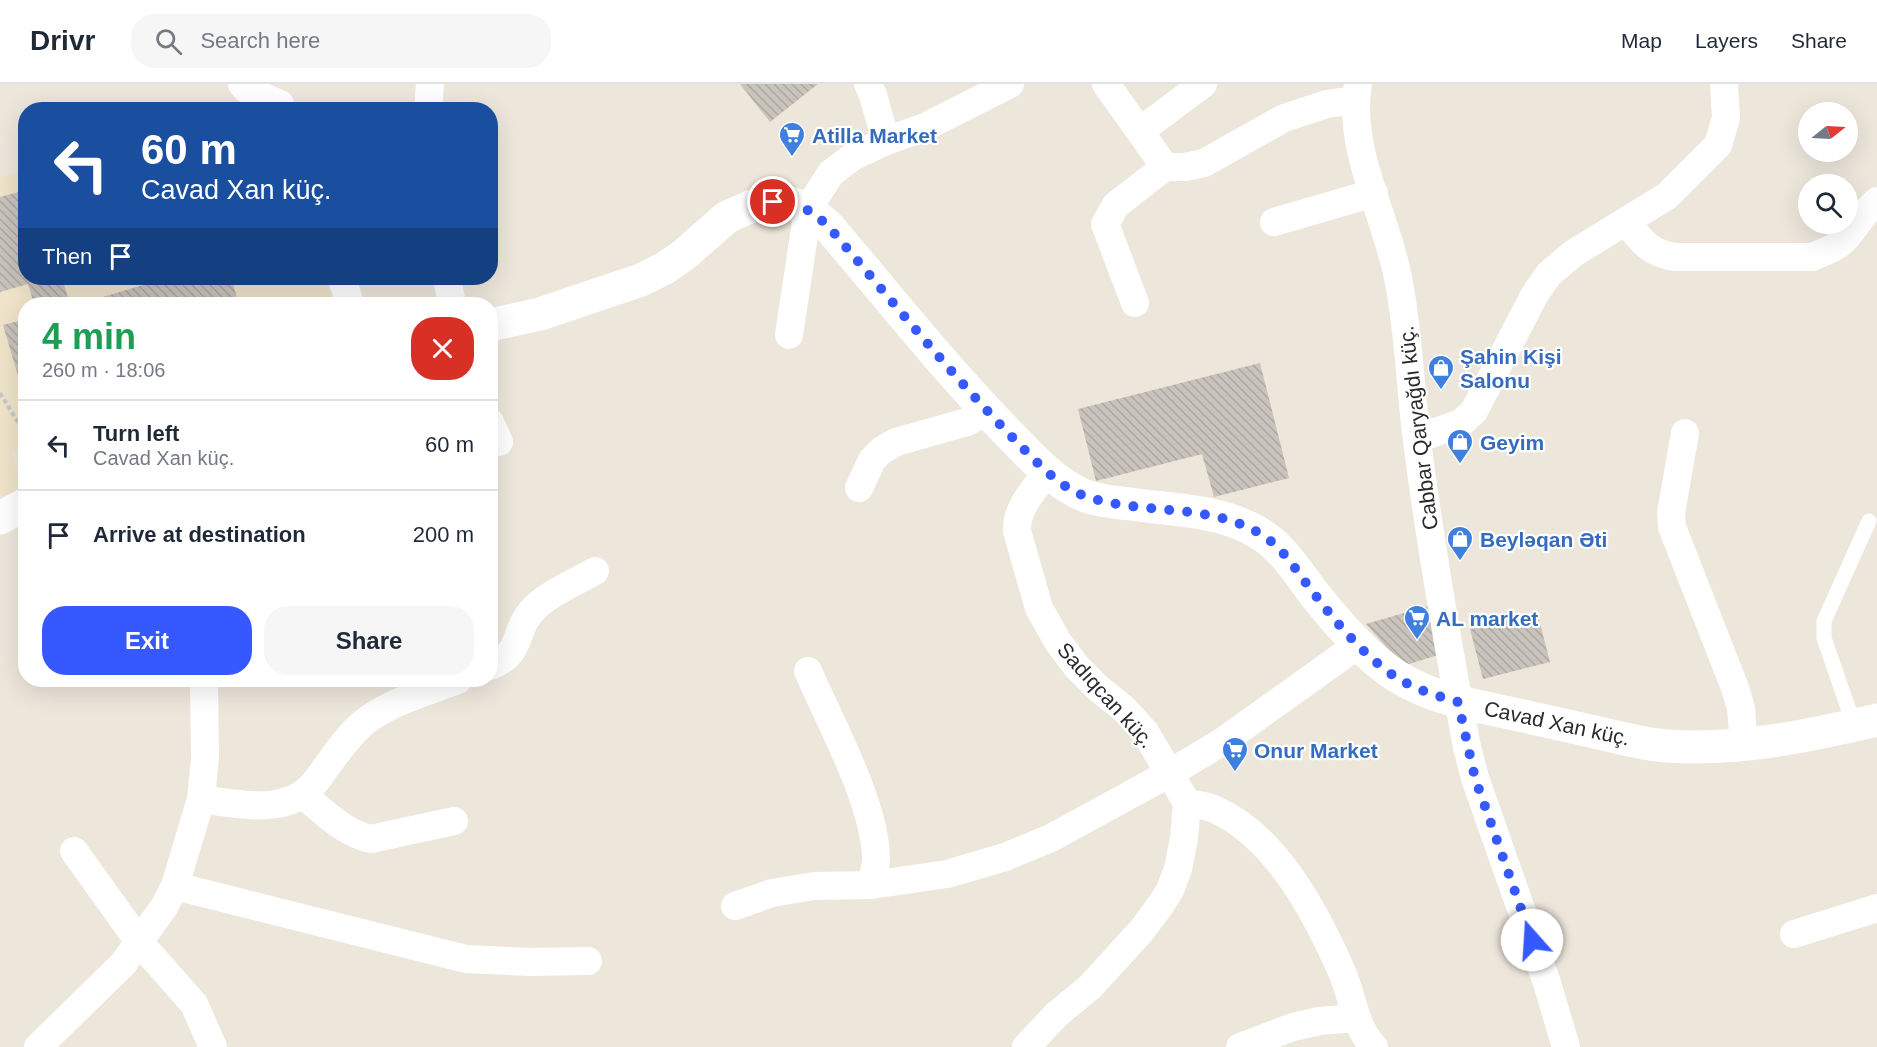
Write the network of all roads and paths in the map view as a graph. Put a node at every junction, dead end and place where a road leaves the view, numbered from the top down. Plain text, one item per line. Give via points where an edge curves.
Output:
1 (242, 84) edge
2 (430, 84) edge
3 (868, 84) edge
4 (1010, 84) edge
5 (1106, 84) edge
6 (1203, 84) edge
7 (1724, 84) edge
8 (1357, 92) edge
9 (280, 99) edge
10 (429, 102) edge
11 (1140, 131) junction
12 (886, 141) junction
13 (1165, 167) junction
14 (1374, 193) junction
15 (1877, 201) edge
16 (808, 209) junction
17 (1274, 222) dead end
18 (1627, 223) junction
19 (1135, 303) dead end
20 (498, 323) edge
21 (789, 335) dead end
22 (0, 393) edge
23 (987, 411) junction
24 (18, 422) edge
25 (1685, 433) dead end
26 (1417, 439) junction
27 (1047, 472) junction
28 (859, 488) dead end
29 (18, 508) edge
30 (0, 518) edge
31 (1869, 521) dead end
32 (595, 571) dead end
33 (1359, 644) junction
34 (498, 661) edge
35 (808, 671) dead end
36 (204, 687) edge
37 (440, 687) edge
38 (1458, 702) junction
39 (1866, 723) edge
40 (1744, 746) junction
41 (1170, 773) junction
42 (303, 795) junction
43 (201, 799) junction
44 (1187, 803) junction
45 (454, 820) dead end
46 (74, 851) dead end
47 (871, 885) junction
48 (175, 886) junction
49 (735, 906) dead end
50 (1877, 908) edge
51 (1794, 934) dead end
52 (140, 943) junction
53 (588, 960) dead end
54 (1356, 1018) junction
55 (38, 1047) edge
56 (213, 1047) edge
57 (1026, 1047) edge
58 (1240, 1047) edge
59 (1374, 1047) edge
60 (1566, 1047) edge

1 - 9 street via 246,89
2 - 10 street
3 - 12 street
4 - 12 street via 925,127
5 - 11 street
6 - 11 street
7 - 18 street via 1726,118 1718,145 1667,196
8 - 13 street via 1284,118 1204,163
8 - 14 street, Cabbar Qaryağdı küç. via 1359,143
11 - 13 street
12 - 16 street via 854,156 831,173
13 - 19 street via 1116,205 1105,224
14 - 17 street
14 - 26 street, Cabbar Qaryağdı küç. via 1390,242 1405,314
15 - 18 street via 1845,239 1812,257 1657,254
16 - 20 street, Cavad Xan küç. via 790,203 759,203 713,228 685,254 641,280 540,314
16 - 21 street
16 - 23 street, Cavad Xan küç. via 828,226
18 - 26 street via 1574,253 1549,274 1474,411 1454,426
22 - 24 path
23 - 27 street, Cavad Xan küç.
23 - 28 street via 882,450 872,460
25 - 40 street via 1672,527 1735,688
26 - 38 street, Cabbar Qaryağdı küç.
27 - 33 street, Cavad Xan küç. via 1082,495 1215,516 1258,533 1287,558 1324,607
27 - 41 street, Sadıqcan küç. via 1016,520 1039,608 1071,659 1145,732
29 - 30 street
31 - 39 lane via 1824,621 1824,638
32 - 34 street via 530,613 511,654
33 - 38 street, Cavad Xan küç. via 1398,678
33 - 41 street via 1222,742
35 - 47 street via 853,772 871,824 876,859
36 - 43 street
37 - 42 street via 392,706 363,723
38 - 40 street, Cavad Xan küç. via 1663,746
38 - 60 street, Cabbar Qaryağdı küç. via 1475,778
39 - 40 street, Cavad Xan küç.
41 - 44 street, Sadıqcan küç.
41 - 47 street via 1051,838 1005,857 947,874
42 - 43 street via 280,804 258,806
42 - 45 street via 350,832 371,839
43 - 48 street
44 - 54 street via 1212,808 1238,822 1277,858 1305,900 1342,973
44 - 57 street via 1178,869 1162,903 1090,987
46 - 52 street
47 - 49 street via 814,886 772,893
48 - 52 street
48 - 53 street via 466,958
50 - 51 street
52 - 55 street
52 - 56 street via 194,1004
54 - 58 street via 1293,1027
54 - 59 street

